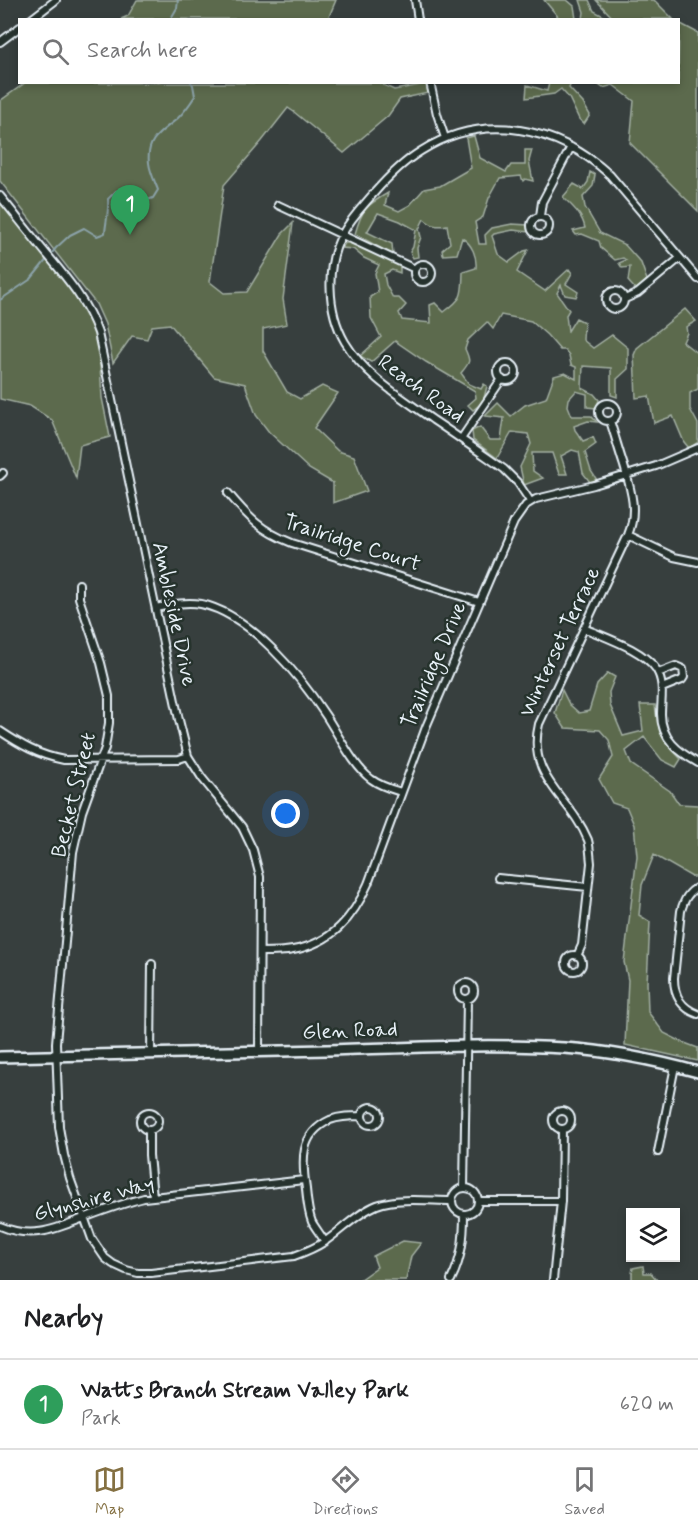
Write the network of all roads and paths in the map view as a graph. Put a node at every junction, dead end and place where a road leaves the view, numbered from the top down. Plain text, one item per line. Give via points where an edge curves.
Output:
1 (56, 0) edge
2 (415, 0) edge
3 (33, 18) edge
4 (418, 18) edge
5 (18, 28) edge
6 (0, 40) edge
7 (430, 84) edge
8 (445, 138) junction
9 (571, 147) junction
10 (0, 196) edge
11 (278, 205) dead end
12 (540, 216) dead end
13 (342, 234) junction
14 (680, 258) junction
15 (414, 269) dead end
16 (698, 279) edge
17 (624, 299) dead end
18 (502, 379) dead end
19 (610, 421) dead end
20 (461, 439) junction
21 (698, 448) edge
22 (627, 475) junction
23 (228, 493) dead end
24 (530, 501) junction
25 (628, 535) junction
26 (698, 562) edge
27 (79, 584) dead end
28 (479, 602) junction
29 (156, 608) junction
30 (584, 628) junction
31 (658, 673) junction
32 (662, 688) junction
33 (0, 731) edge
34 (188, 756) junction
35 (100, 760) junction
36 (698, 763) edge
37 (401, 792) junction
38 (498, 878) dead end
39 (698, 886) edge
40 (588, 887) junction
41 (260, 952) junction
42 (578, 956) dead end
43 (152, 964) dead end
44 (466, 999) dead end
45 (698, 1014) edge
46 (465, 1046) junction
47 (259, 1052) junction
48 (151, 1054) junction
49 (57, 1055) junction
50 (0, 1057) edge
51 (675, 1066) junction
52 (698, 1072) edge
53 (362, 1116) dead end
54 (149, 1130) dead end
55 (562, 1130) dead end
56 (658, 1152) dead end
57 (304, 1180) junction
58 (465, 1188) junction
59 (153, 1197) junction
60 (451, 1201) junction
61 (478, 1201) junction
62 (561, 1201) junction
63 (464, 1214) junction
64 (84, 1218) junction
65 (0, 1226) edge
66 (325, 1242) junction
67 (452, 1280) edge
68 (553, 1280) edge

1 - 3 street
2 - 4 street
5 - 6 street
7 - 8 street
8 - 9 street, Reach Road via 512,129 542,135
8 - 13 street, Reach Road via 397,169
9 - 12 street via 542,202
9 - 14 street, Reach Road via 610,175
10 - 29 street, Ambleside Drive via 93,318
11 - 13 street
13 - 15 street
13 - 20 street, Reach Road via 331,279 334,315 344,341 367,372
14 - 16 street, Reach Road
14 - 17 street via 638,293
18 - 20 street
19 - 22 street, Winterset Terrace
20 - 24 street, Reach Road via 513,476
21 - 22 street
22 - 24 street
22 - 25 street, Winterset Terrace via 634,508
23 - 28 street, Trailridge Court via 274,537
24 - 28 street, Trailridge Drive via 514,522
25 - 26 street via 674,557
25 - 30 street, Winterset Terrace
27 - 35 street, Becket Street via 79,598 109,696 109,723
28 - 37 street, Trailridge Drive
29 - 34 street, Ambleside Drive
29 - 37 street via 200,604 239,621 272,648 300,679 362,771 382,786
30 - 31 street via 641,655
30 - 40 street, Winterset Terrace via 536,737 543,772 588,840
31 - 32 street
31 - 32 street via 676,666 683,669 682,680
32 - 36 street via 665,734 680,752
33 - 35 street via 22,746 50,757
34 - 35 street
34 - 41 street, Ambleside Drive via 242,827 253,850 260,877
35 - 49 street, Becket Street via 73,852
37 - 41 street, Trailridge Drive via 361,902 349,919 335,933 313,945 292,951
38 - 40 street
39 - 45 street via 681,911 674,987 686,1009
40 - 42 street, Winterset Terrace
41 - 47 street, Ambleside Drive
43 - 48 street
44 - 46 street
46 - 47 main road, Glen Road
46 - 51 main road, Glen Road via 565,1048
46 - 58 street
47 - 48 main road, Glen Road
48 - 49 main road, Glen Road
49 - 50 main road, Glen Road
49 - 64 street, Becket Street via 61,1136
51 - 52 main road, Glen Road
51 - 56 street
53 - 57 street via 329,1120 312,1133 303,1153
54 - 59 street
55 - 62 street
57 - 59 street, Glynshire Way
57 - 66 street via 310,1216
58 - 60 street via 455,1192
58 - 61 street via 474,1192
59 - 64 street, Glynshire Way
60 - 63 street via 455,1210
60 - 66 street, Becket Street via 384,1203
61 - 62 street
61 - 63 street via 473,1210
62 - 68 street
63 - 67 street via 463,1248
64 - 65 street, Glynshire Way via 42,1233 18,1233
64 - 66 street, Becket Street via 105,1258 138,1272 294,1256

